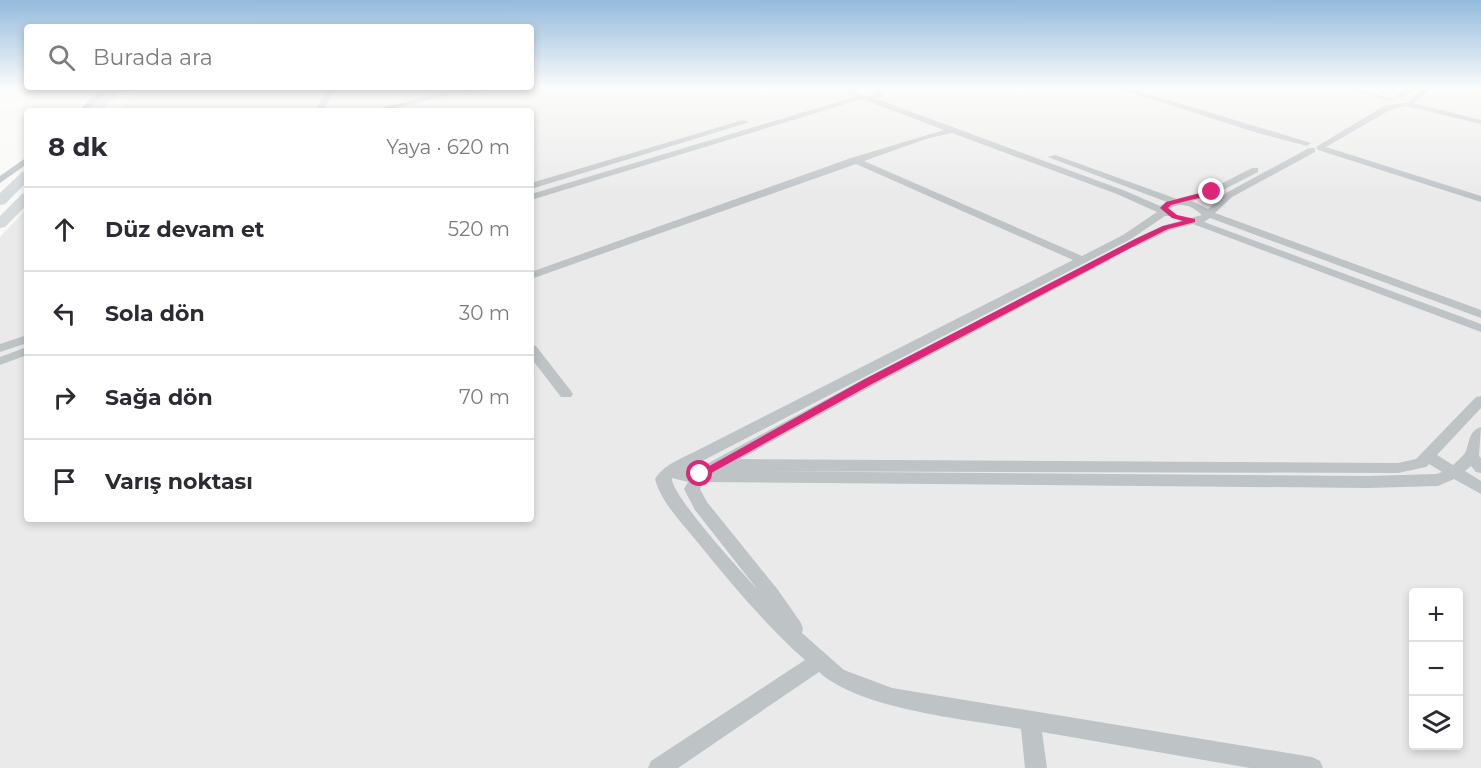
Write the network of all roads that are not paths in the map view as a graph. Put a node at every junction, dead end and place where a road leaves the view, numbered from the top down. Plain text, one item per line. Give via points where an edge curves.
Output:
1 (734, 124) edge
2 (774, 124) edge
3 (939, 124) joint
4 (963, 124) edge
5 (1237, 124) edge
6 (1353, 124) edge
7 (969, 126) junction
8 (957, 130) junction
9 (1311, 147) junction
10 (846, 159) junction
11 (859, 160) junction
12 (24, 162) edge
13 (0, 180) edge
14 (787, 183) junction
15 (534, 185) edge
16 (20, 187) edge
17 (534, 196) edge
18 (0, 199) edge
19 (1481, 199) edge
20 (24, 200) edge
21 (1177, 202) junction
22 (1165, 211) junction
23 (0, 213) edge
24 (1207, 214) junction
25 (689, 217) junction
26 (1193, 221) junction
27 (0, 224) edge
28 (1082, 260) junction
29 (534, 268) edge
30 (534, 275) edge
31 (1481, 314) edge
32 (1481, 328) edge
33 (24, 340) edge
34 (0, 348) edge
35 (24, 352) edge
36 (534, 353) edge
37 (0, 361) edge
38 (566, 394) dead end
39 (1481, 400) edge
40 (1481, 432) edge
41 (1427, 456) junction
42 (1476, 462) edge
43 (715, 464) junction
44 (1455, 472) junction
45 (686, 475) junction
46 (1438, 480) junction
47 (1479, 487) edge
48 (813, 655) junction
49 (1031, 722) junction
50 (659, 768) edge
51 (1036, 768) edge
52 (1312, 768) edge

1 - 15 street
2 - 17 street
3 - 8 street
3 - 10 street
4 - 7 street
5 - 9 street
6 - 9 street
7 - 8 street
7 - 21 street
8 - 11 street via 927,136
8 - 22 street
9 - 19 street
9 - 21 street via 1212,192
9 - 24 street via 1229,195
10 - 11 street
10 - 14 street
11 - 14 street
11 - 28 street
12 - 13 street
14 - 25 street
16 - 18 highway
16 - 23 highway
20 - 27 highway
21 - 22 street via 1166,204
21 - 24 street via 1195,205
22 - 26 street
22 - 28 street via 1127,237
24 - 26 street
24 - 31 street
25 - 29 street
25 - 30 street
26 - 32 street
26 - 43 street via 1137,241
28 - 45 street
33 - 34 street
35 - 37 street
36 - 38 street
39 - 41 street
40 - 42 street via 1476,439
41 - 43 street via 1421,463 1398,468 1364,469
41 - 44 street
42 - 44 street
43 - 45 street
44 - 46 street
44 - 47 street
45 - 46 street
45 - 48 street via 701,506 772,595
45 - 48 street via 663,479 682,512 758,603
46 - 47 street
48 - 49 street via 837,676 892,697
48 - 50 street
49 - 51 street
49 - 52 street

